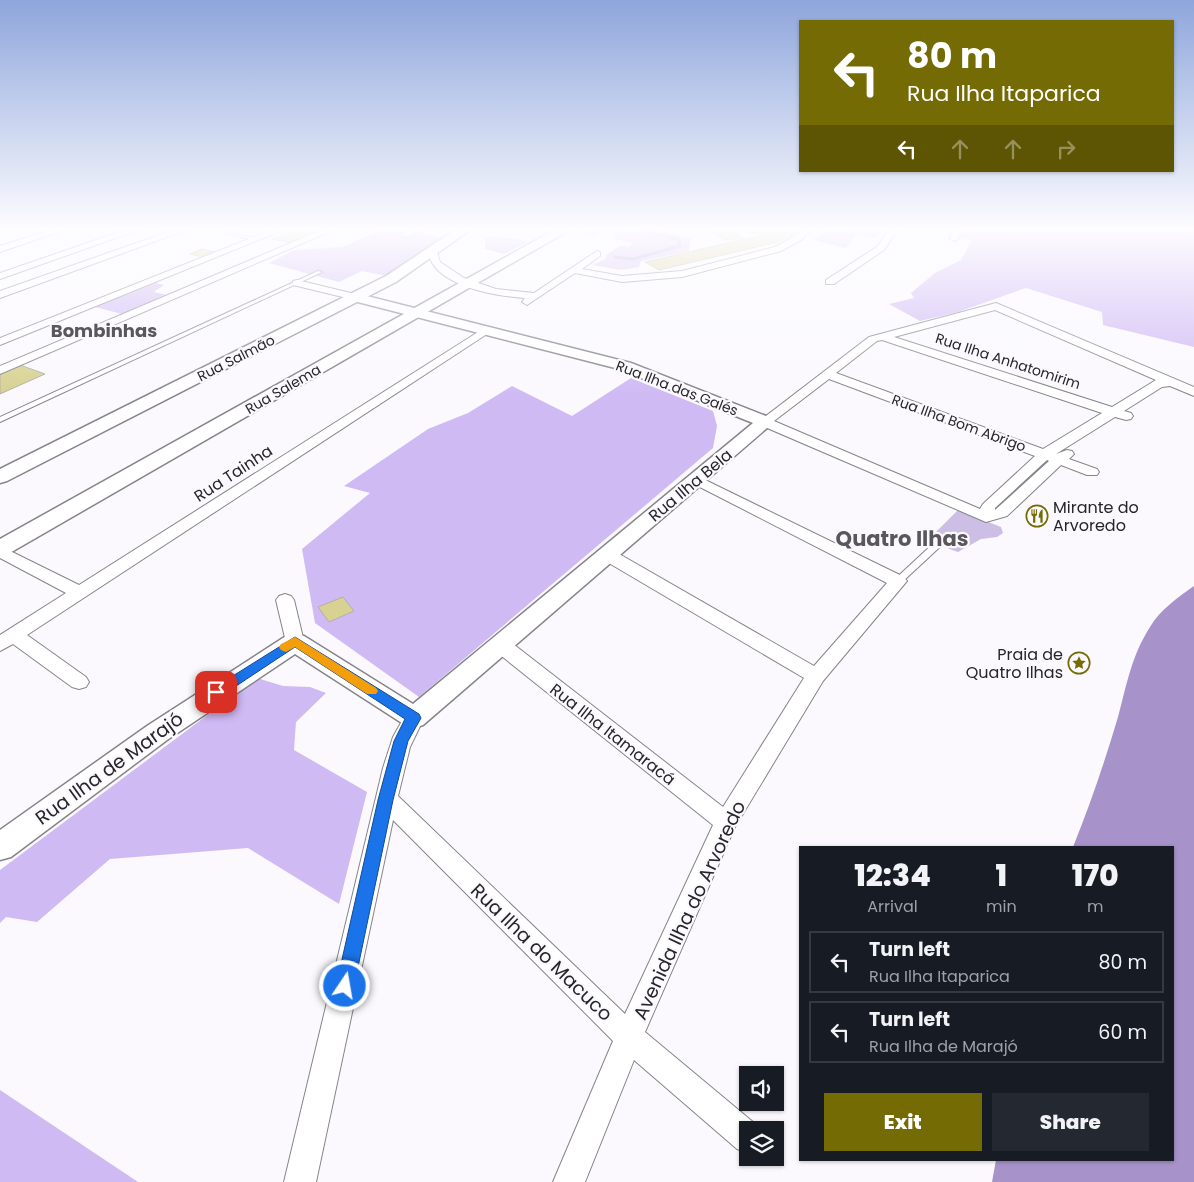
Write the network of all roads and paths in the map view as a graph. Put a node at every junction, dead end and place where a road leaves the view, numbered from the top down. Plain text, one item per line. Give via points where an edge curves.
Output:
1 (33, 283) edge
2 (146, 283) edge
3 (204, 283) edge
4 (297, 283) joint
5 (383, 283) edge
6 (469, 283) joint
7 (555, 283) edge
8 (0, 295) edge
9 (536, 296) junction
10 (355, 297) junction
11 (521, 306) dead end
12 (417, 313) junction
13 (486, 330) junction
14 (880, 336) junction
15 (0, 342) edge
16 (38, 354) junction
17 (0, 370) edge
18 (826, 374) junction
19 (1172, 382) junction
20 (1194, 392) edge
21 (1119, 413) junction
22 (0, 420) edge
23 (765, 422) junction
24 (1044, 455) junction
25 (1058, 460) junction
26 (1092, 472) dead end
27 (0, 478) edge
28 (697, 480) junction
29 (986, 517) junction
30 (939, 543) dead end
31 (0, 550) edge
32 (608, 555) junction
33 (898, 581) junction
34 (80, 592) junction
35 (285, 600) dead end
36 (7, 640) edge
37 (295, 642) junction
38 (501, 645) junction
39 (816, 676) junction
40 (79, 682) dead end
41 (414, 718) junction
42 (386, 800) junction
43 (726, 822) junction
44 (0, 847) edge
45 (630, 1037) junction
46 (739, 1130) edge
47 (300, 1182) edge
48 (569, 1182) edge

1 - 8 street
2 - 15 street
3 - 16 street
4 - 10 street, Rua Ilha das Galés
4 - 22 lane
5 - 10 main road, Rua Salmão
6 - 9 street via 491,292
6 - 12 main road, Rua Salema
7 - 9 street
9 - 11 street
10 - 12 street, Rua Ilha das Galés
10 - 27 main road, Rua Salmão
12 - 13 street, Rua Ilha das Galés
12 - 31 main road, Rua Salema
13 - 23 street, Rua Ilha das Galés via 625,366
13 - 34 street, Rua Tainha
14 - 18 street, Rua Ilha Bela via 866,342
14 - 19 street, Rua Ilha Bela via 996,306
14 - 21 street, Rua Ilha Anhatomirim
15 - 16 street
16 - 17 street
18 - 23 street, Rua Ilha Bela
18 - 24 street, Rua Ilha Bom Abrigo
19 - 20 street
19 - 21 street via 1170,387
21 - 24 street
21 - 25 street
23 - 28 street, Rua Ilha Bela
23 - 29 street, Rua Ilha das Galés
24 - 25 street, Rua Ilha Bom Abrigo
24 - 29 street via 988,507
25 - 26 street, Rua Ilha Bom Abrigo
25 - 29 street via 1001,513
28 - 32 street, Rua Ilha Bela
28 - 33 street
30 - 33 lane, Avenida Ilha do Arvoredo
31 - 34 street
32 - 38 street, Rua Ilha Bela
32 - 39 street
33 - 39 street, Avenida Ilha do Arvoredo
34 - 36 street, Rua Tainha
35 - 37 street
36 - 40 street
37 - 41 street
37 - 44 street, Rua Ilha de Marajó via 157,733
38 - 41 street, Rua Ilha Bela
38 - 43 street, Rua Ilha Itamaracá
39 - 43 street, Avenida Ilha do Arvoredo
41 - 42 street via 401,741
42 - 45 street, Rua Ilha do Macuco
42 - 47 street
43 - 45 street, Avenida Ilha do Arvoredo
45 - 46 street, Rua Ilha do Macuco
45 - 48 street, Avenida Ilha do Arvoredo

